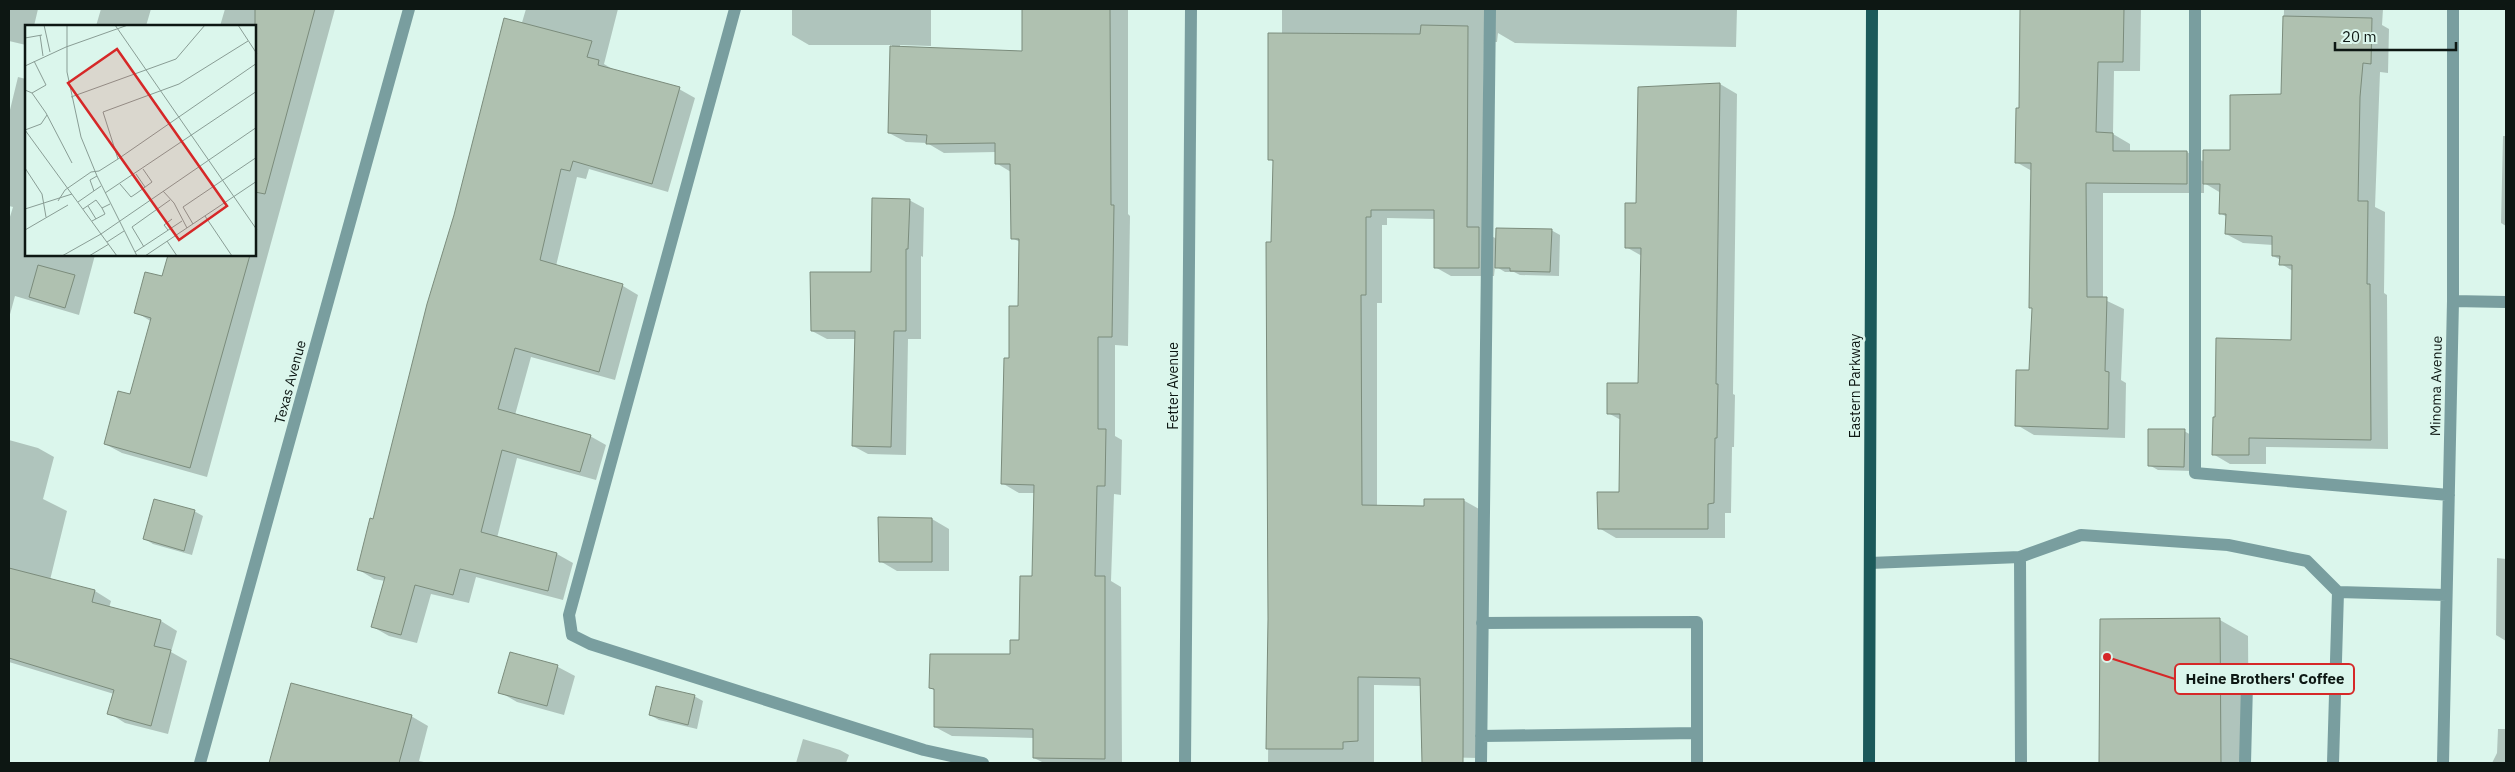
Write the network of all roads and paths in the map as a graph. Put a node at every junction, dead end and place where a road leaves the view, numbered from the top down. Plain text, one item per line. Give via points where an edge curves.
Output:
1 (409, 9) edge
2 (735, 9) edge
3 (1191, 9) edge
4 (1490, 9) edge
5 (1872, 9) edge
6 (2195, 9) edge
7 (2453, 9) edge
8 (2453, 301) junction
9 (2506, 302) edge
10 (2449, 495) junction
11 (2020, 557) junction
12 (1870, 562) junction
13 (2338, 592) junction
14 (2446, 595) junction
15 (1482, 624) junction
16 (2247, 684) dead end
17 (1697, 734) junction
18 (1481, 736) junction
19 (200, 763) edge
20 (983, 763) edge
21 (1185, 763) edge
22 (1481, 763) edge
23 (1697, 763) edge
24 (1869, 763) edge
25 (2020, 763) edge
26 (2245, 763) edge
27 (2333, 763) edge
28 (2443, 763) edge

1 - 19 street, Texas Avenue
2 - 20 street via 569,615 572,635 590,644 915,747
3 - 21 street, Fetter Avenue
4 - 15 street
5 - 12 main road, Eastern Parkway
6 - 10 street via 2194,473
7 - 8 street, Minoma Avenue
8 - 9 street
8 - 10 street, Minoma Avenue
10 - 14 street, Minoma Avenue
11 - 12 street
11 - 13 street via 2081,535 2228,545 2307,561
11 - 25 street
12 - 24 main road, Eastern Parkway
13 - 14 street
13 - 27 street
14 - 28 street, Minoma Avenue
15 - 17 street via 1697,622
15 - 18 street
16 - 26 street
17 - 18 street
17 - 23 street
18 - 22 street

